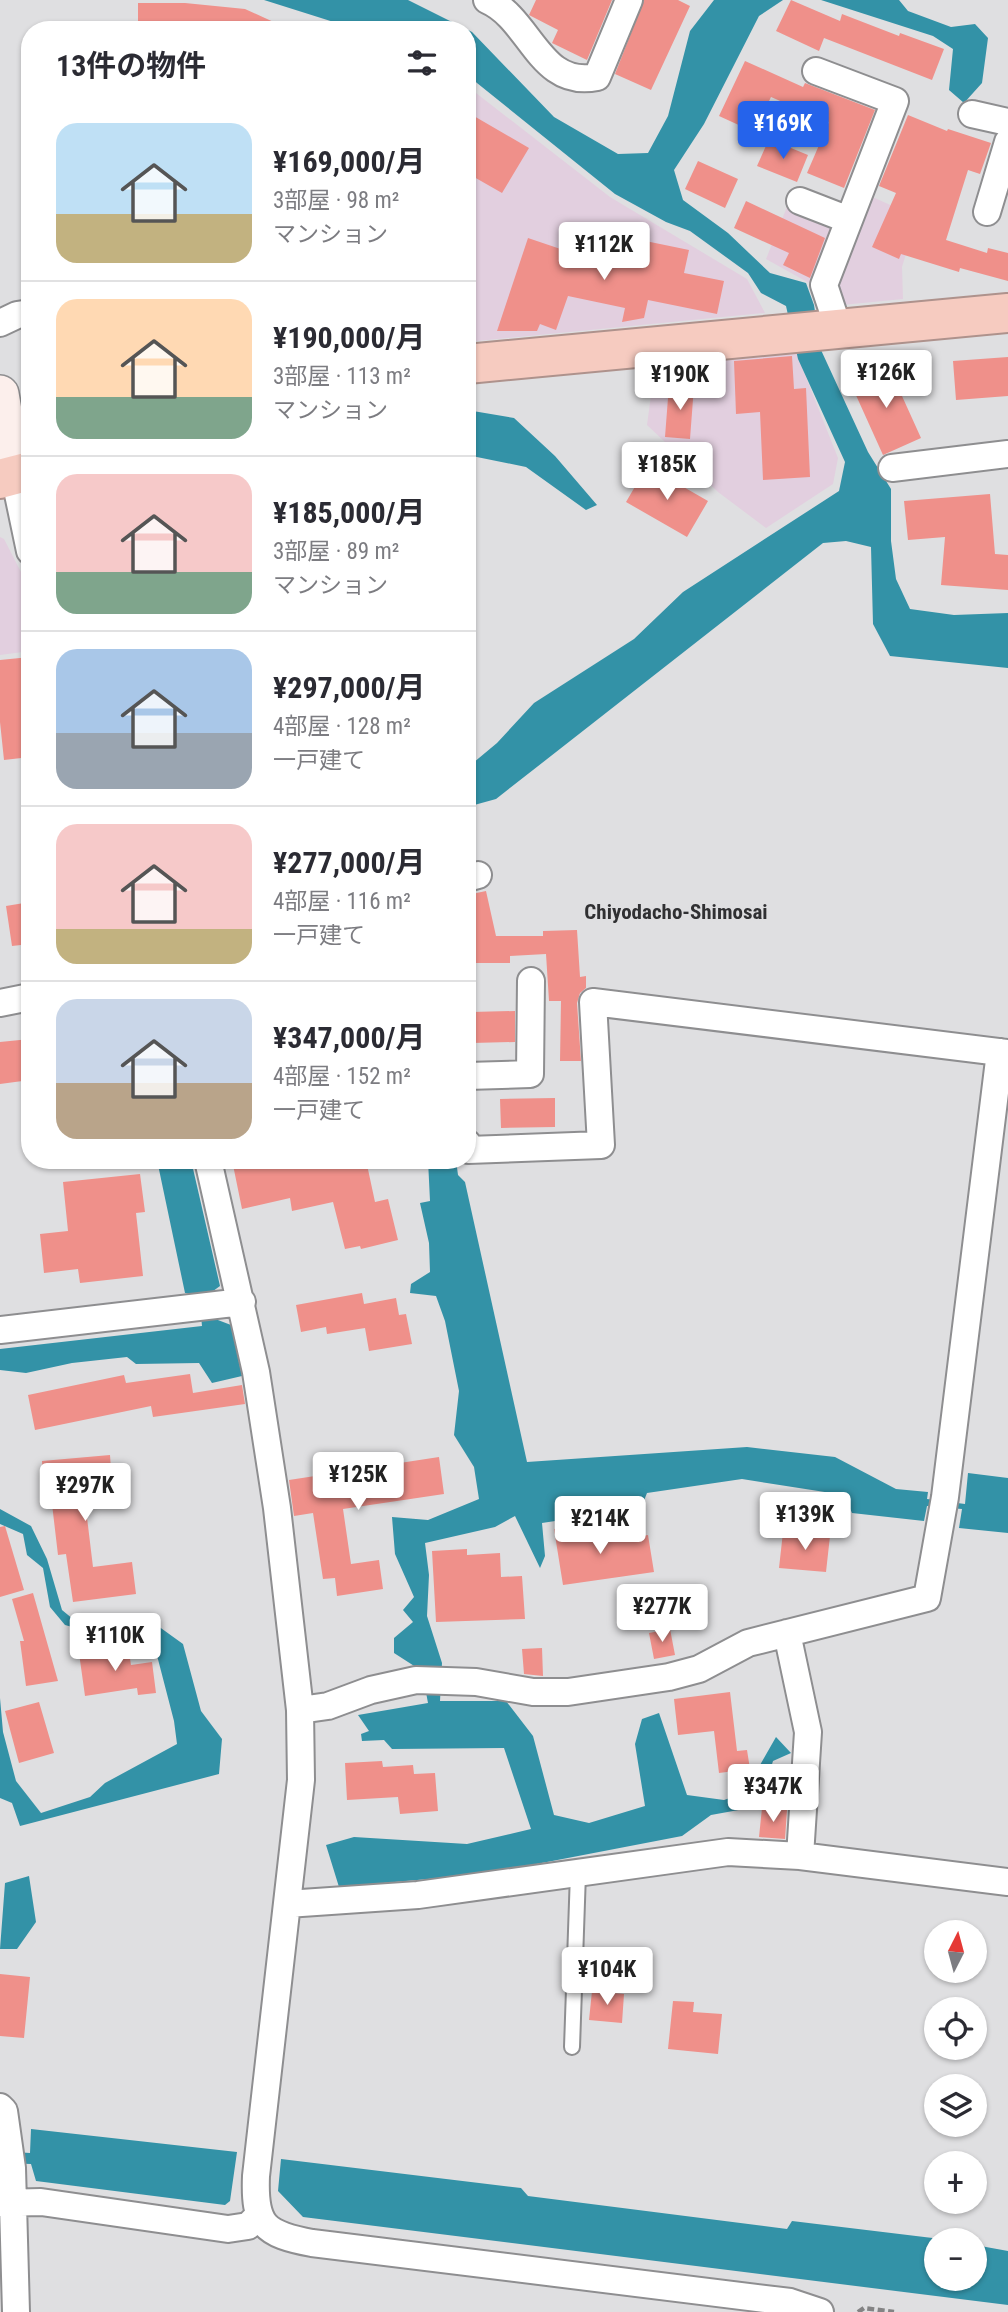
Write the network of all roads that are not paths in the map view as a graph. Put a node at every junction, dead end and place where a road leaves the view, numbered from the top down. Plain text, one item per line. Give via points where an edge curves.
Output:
1 (487, 0) edge
2 (629, 0) edge
3 (816, 71) dead end
4 (972, 114) dead end
5 (1008, 122) edge
6 (1008, 142) edge
7 (800, 201) dead end
8 (987, 212) dead end
9 (849, 220) junction
10 (1008, 313) edge
11 (21, 314) edge
12 (0, 323) edge
13 (831, 328) junction
14 (476, 363) edge
15 (0, 394) edge
16 (1008, 454) edge
17 (892, 468) dead end
18 (15, 475) edge
19 (21, 505) edge
20 (531, 981) dead end
21 (21, 1000) edge
22 (0, 1003) edge
23 (1004, 1053) edge
24 (476, 1076) edge
25 (476, 1150) edge
26 (210, 1169) edge
27 (242, 1302) junction
28 (0, 1329) edge
29 (787, 1633) junction
30 (300, 1710) junction
31 (800, 1856) junction
32 (578, 1873) junction
33 (1008, 1882) edge
34 (287, 1904) junction
35 (572, 2047) dead end
36 (0, 2107) edge
37 (7, 2203) edge
38 (259, 2215) junction
39 (16, 2312) edge
40 (820, 2312) edge

1 - 2 street via 501,6 550,66 578,80 597,76
3 - 9 street via 895,100
4 - 5 street
6 - 8 street
7 - 9 street
9 - 13 street via 824,285
10 - 13 highway
11 - 12 street
13 - 14 highway
15 - 18 street
16 - 17 street
18 - 19 street
20 - 24 street via 530,1074
21 - 22 street
23 - 25 street via 593,1002 601,1145
23 - 29 street via 944,1505 927,1598
26 - 27 street
27 - 28 street
27 - 30 street via 277,1508
29 - 30 street via 748,1643 699,1669 669,1677 568,1692 416,1680
29 - 31 street via 808,1732
30 - 34 street via 301,1780
31 - 32 street via 728,1852
31 - 33 street
32 - 34 street via 418,1895
32 - 35 lane
34 - 38 street via 256,2176
36 - 37 street via 11,2158
37 - 38 street via 41,2202 228,2229 248,2226
37 - 39 street
38 - 40 street via 267,2228 283,2238 312,2244 790,2302

